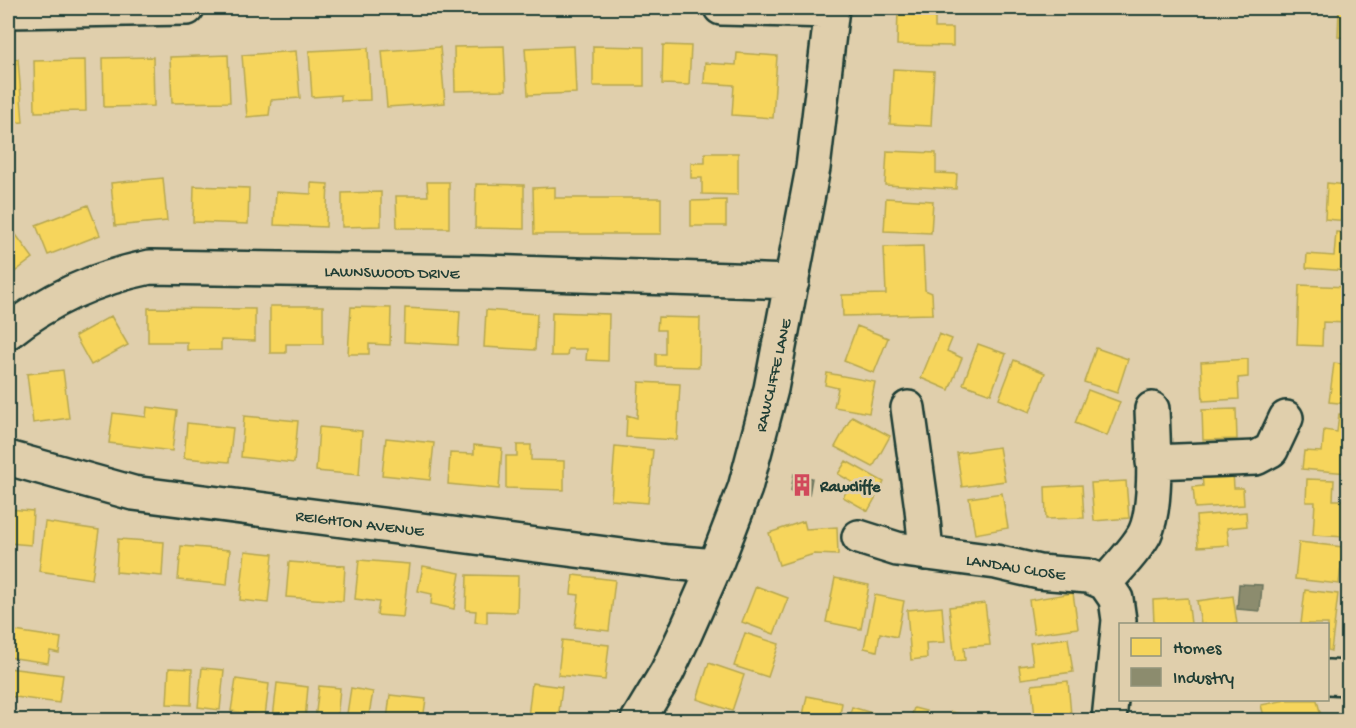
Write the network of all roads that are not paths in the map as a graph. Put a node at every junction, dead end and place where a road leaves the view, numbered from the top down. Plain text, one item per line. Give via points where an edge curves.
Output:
1 (187, 8) edge
2 (721, 8) edge
3 (108, 9) edge
4 (832, 9) edge
5 (8, 12) edge
6 (792, 282) junction
7 (8, 332) edge
8 (908, 408) dead end
9 (1152, 409) dead end
10 (1286, 418) dead end
11 (8, 458) edge
12 (1153, 462) junction
13 (859, 537) dead end
14 (926, 553) junction
15 (715, 566) junction
16 (1105, 584) junction
17 (1329, 677) edge
18 (1348, 678) edge
19 (1114, 701) edge
20 (638, 720) edge

1 - 3 street
2 - 4 street
3 - 5 street
4 - 6 street, RAWCLIFFE LANE via 813,168
6 - 7 street, LAWNSWOOD DRIVE via 150,267 116,275 51,301
6 - 15 street, RAWCLIFFE LANE via 771,389 748,477
8 - 14 street via 925,439
9 - 12 street
10 - 12 street via 1271,450 1257,458
11 - 15 street, REIGHTON AVENUE via 134,492
12 - 16 street via 1151,511 1145,533
13 - 14 street, LANDAU CLOSE
14 - 16 street, LANDAU CLOSE via 1088,576
15 - 20 street, RAWCLIFFE LANE via 666,672
16 - 19 street via 1116,598 1119,620
17 - 18 street

